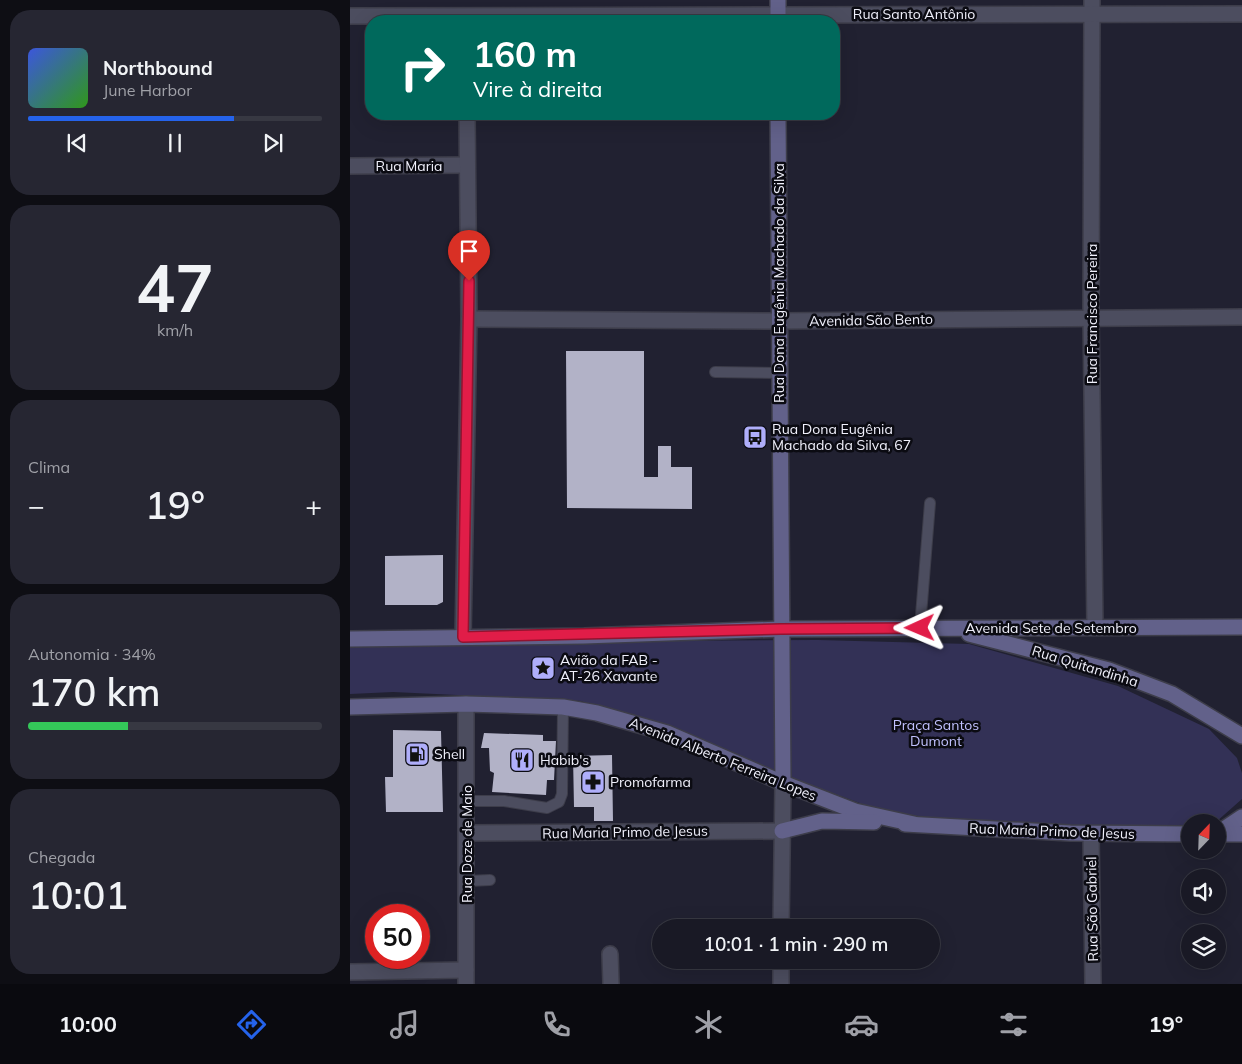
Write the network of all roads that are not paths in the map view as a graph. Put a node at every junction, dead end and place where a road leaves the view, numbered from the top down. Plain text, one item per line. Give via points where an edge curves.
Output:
1 (1092, 7) edge
2 (466, 12) edge
3 (778, 12) edge
4 (1242, 14) edge
5 (365, 15) edge
6 (379, 15) edge
7 (350, 16) edge
8 (467, 120) edge
9 (778, 120) edge
10 (467, 165) junction
11 (350, 166) edge
12 (1091, 317) junction
13 (1242, 317) edge
14 (469, 319) junction
15 (778, 321) junction
16 (716, 372) dead end
17 (779, 373) junction
18 (930, 503) dead end
19 (1095, 627) junction
20 (1242, 627) edge
21 (920, 628) junction
22 (948, 628) junction
23 (781, 629) junction
24 (463, 637) junction
25 (350, 639) edge
26 (466, 704) junction
27 (350, 707) edge
28 (563, 707) junction
29 (1241, 737) edge
30 (783, 783) junction
31 (467, 801) junction
32 (1242, 817) edge
33 (914, 824) junction
34 (1226, 828) edge
35 (782, 830) junction
36 (467, 834) junction
37 (1090, 834) junction
38 (1181, 834) edge
39 (1226, 834) edge
40 (1242, 834) edge
41 (490, 880) dead end
42 (468, 881) junction
43 (781, 919) edge
44 (610, 954) dead end
45 (781, 969) edge
46 (350, 972) edge
47 (466, 977) edge
48 (611, 984) edge
49 (781, 984) edge
50 (1093, 984) edge

1 - 3 street, Rua Santo Antônio
1 - 4 street, Rua Santo Antônio
1 - 12 street, Rua Francisco Pereira
2 - 3 street, Rua Santo Antônio
2 - 6 street, Rua Santo Antônio
5 - 7 street, Rua Santo Antônio
8 - 10 street
9 - 15 main road, Rua Dona Eugênia Machado da Silva
10 - 11 street, Rua Maria
10 - 14 street
12 - 13 street, Avenida São Bento
12 - 15 street, Avenida São Bento
12 - 19 street, Rua Francisco Pereira
14 - 15 street, Avenida São Bento
14 - 24 street
15 - 17 main road, Rua Dona Eugênia Machado da Silva
16 - 17 lane
17 - 23 main road, Rua Dona Eugênia Machado da Silva
18 - 21 lane
19 - 20 main road, Avenida Sete de Setembro
19 - 22 main road, Avenida Sete de Setembro
21 - 22 main road, Avenida Sete de Setembro
21 - 23 main road, Avenida Sete de Setembro
22 - 29 main road, Rua Quitandinha via 1109,670 1172,694
23 - 24 main road, Avenida Sete de Setembro
23 - 30 main road, Rua Dona Eugênia Machado da Silva
24 - 25 main road, Avenida Sete de Setembro
26 - 27 main road, Avenida Alberto Ferreira Lopes
26 - 28 main road, Avenida Alberto Ferreira Lopes
26 - 31 street, Rua Doze de Maio
28 - 30 main road, Avenida Alberto Ferreira Lopes via 597,712 650,727
28 - 31 lane via 562,794 559,802 546,808 504,801
30 - 33 main road, Avenida Alberto Ferreira Lopes via 855,811
30 - 35 street
31 - 36 street, Rua Doze de Maio
32 - 34 main road
33 - 35 main road via 822,821
33 - 37 main road, Rua Maria Primo de Jesus
35 - 36 street, Rua Maria Primo de Jesus
35 - 43 street
36 - 42 street, Rua Doze de Maio
37 - 38 main road, Rua Maria Primo de Jesus
37 - 50 street, Rua São Gabriel
39 - 40 main road
41 - 42 lane
42 - 47 street, Rua Doze de Maio
44 - 48 street
45 - 49 street
46 - 47 street

